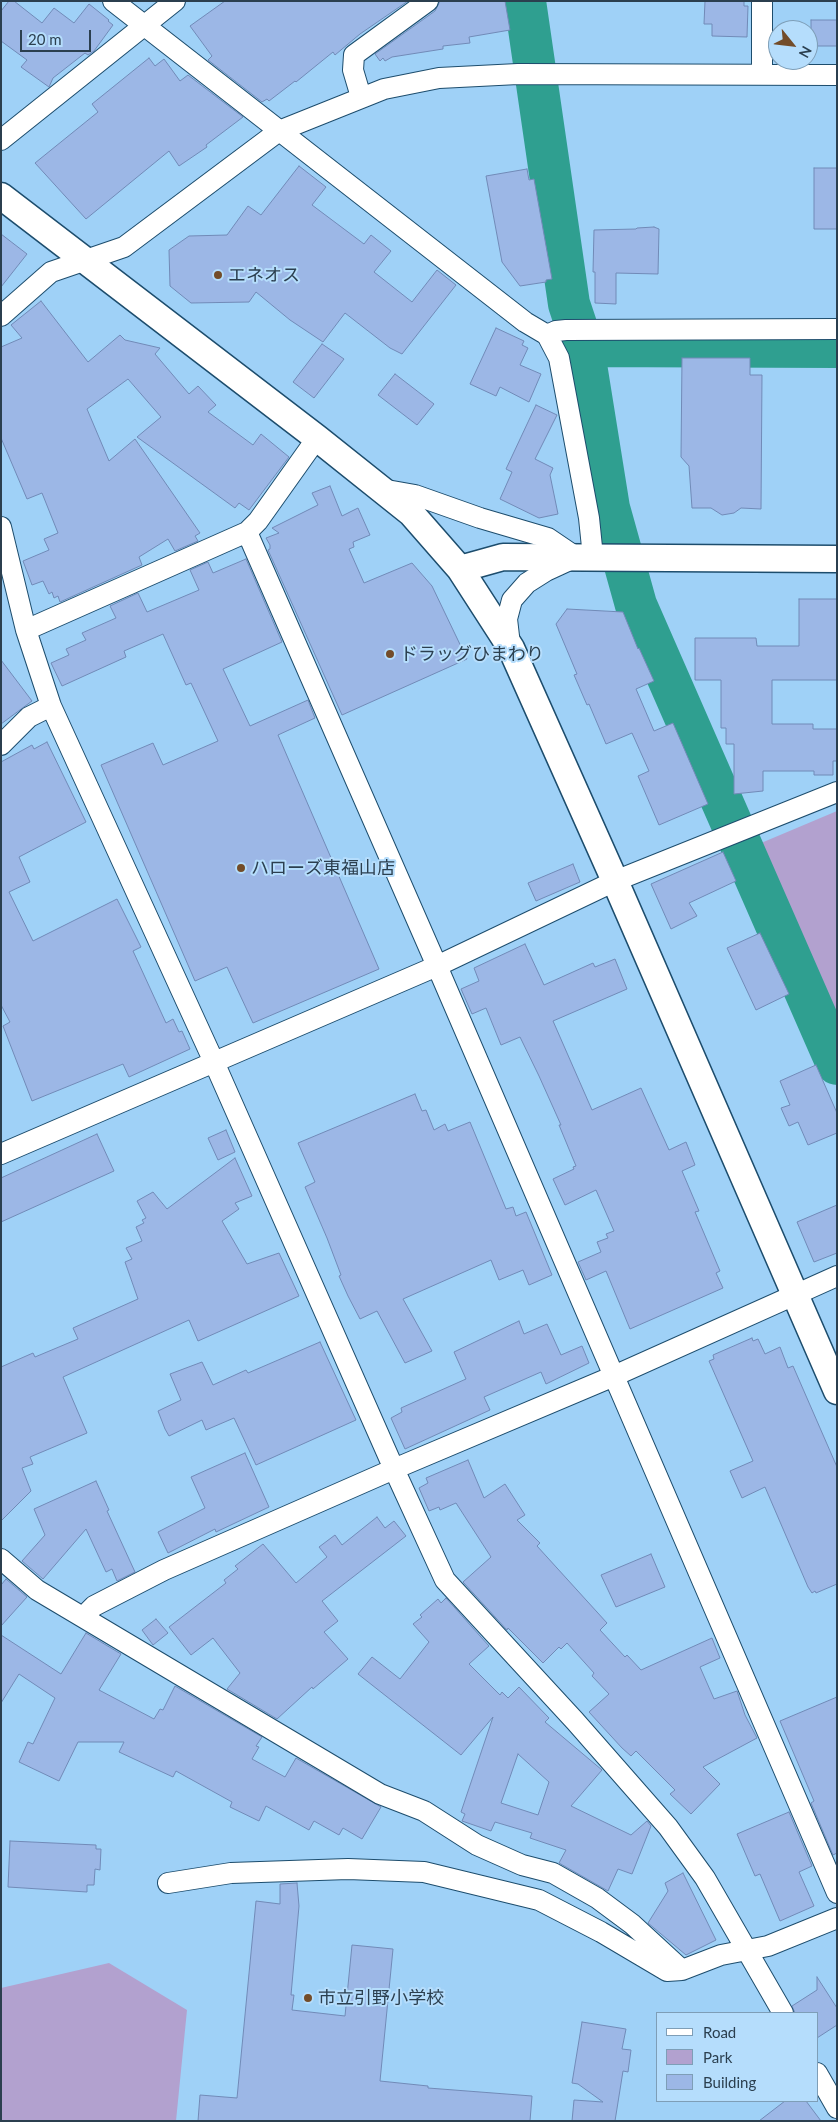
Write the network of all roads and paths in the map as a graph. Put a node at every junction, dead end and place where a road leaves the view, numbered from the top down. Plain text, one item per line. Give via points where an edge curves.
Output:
1 (113, 1) edge
2 (176, 1) edge
3 (428, 1) edge
4 (762, 1) edge
5 (145, 26) junction
6 (762, 74) junction
7 (837, 75) edge
8 (361, 97) junction
9 (279, 131) junction
10 (1, 140) edge
11 (1, 196) edge
12 (86, 261) junction
13 (1, 316) edge
14 (837, 330) edge
15 (556, 332) junction
16 (316, 438) junction
17 (380, 488) junction
18 (1, 527) edge
19 (247, 532) junction
20 (604, 558) junction
21 (837, 559) edge
22 (460, 569) junction
23 (26, 630) junction
24 (511, 648) junction
25 (51, 706) junction
26 (1, 745) edge
27 (837, 792) edge
28 (615, 881) junction
29 (436, 966) junction
30 (214, 1062) junction
31 (1, 1154) edge
32 (837, 1276) edge
33 (796, 1294) junction
34 (614, 1376) junction
35 (837, 1391) edge
36 (394, 1469) junction
37 (1, 1559) edge
38 (83, 1617) junction
39 (168, 1883) dead end
40 (837, 1892) edge
41 (837, 1918) edge
42 (746, 1949) junction
43 (682, 1970) junction
44 (782, 2012) edge
45 (818, 2075) edge
46 (837, 2108) edge

1 - 5 street
2 - 5 street
3 - 8 street via 354,55 353,70
4 - 6 street
5 - 9 street
5 - 10 street
6 - 7 street
6 - 8 street via 549,73 439,78
8 - 9 street
9 - 12 street via 124,247
9 - 15 street via 524,322
11 - 12 street
12 - 13 street via 51,272
12 - 16 street
14 - 15 street
15 - 20 street via 589,518
16 - 17 street
16 - 19 street
17 - 20 street via 415,495
17 - 22 street via 411,513
18 - 23 street
19 - 23 street
19 - 29 street
20 - 21 street
20 - 22 street via 502,557
20 - 24 street via 540,575 527,584 512,600 507,619
22 - 24 street
23 - 25 street
24 - 28 street
25 - 26 street via 29,717
25 - 30 street
27 - 28 street
28 - 29 street
28 - 33 street
29 - 30 street
29 - 34 street
30 - 31 street
30 - 36 street
32 - 33 street
33 - 34 street
33 - 35 street
34 - 36 street
34 - 40 street
36 - 38 street via 164,1570 94,1606
36 - 42 street via 445,1580 668,1827 705,1878
37 - 38 street via 37,1590
38 - 43 street via 380,1794 424,1811 477,1845 522,1865 553,1873 596,1898 632,1924
39 - 43 street via 231,1873 348,1869 424,1872 539,1900 667,1971
41 - 42 street via 768,1946
42 - 43 street
42 - 44 street
45 - 46 street

